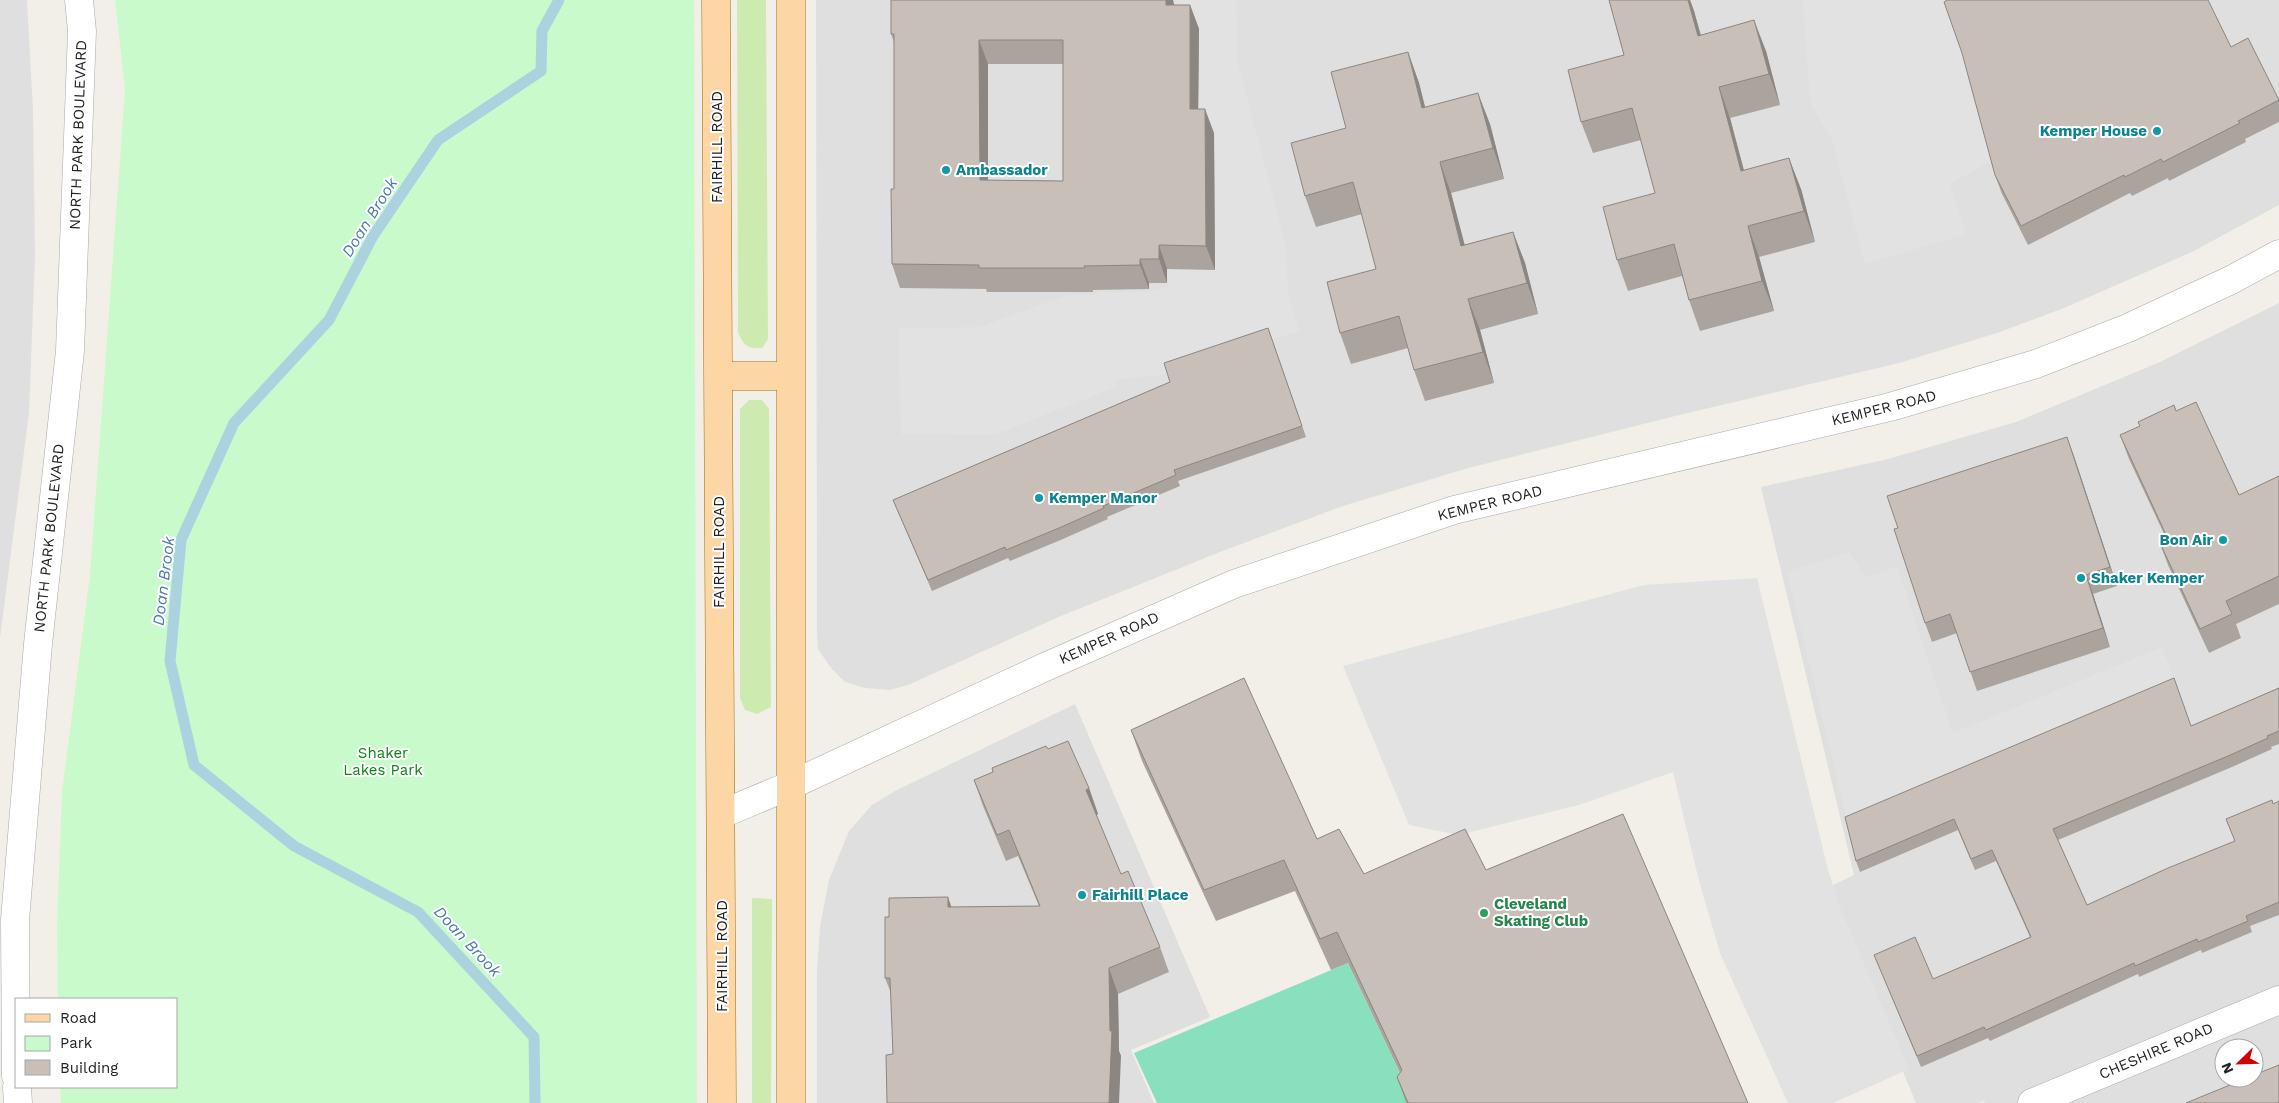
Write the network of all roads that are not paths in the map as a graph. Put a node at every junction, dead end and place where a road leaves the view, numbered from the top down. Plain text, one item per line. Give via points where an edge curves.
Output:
1 (79, 0) edge
2 (716, 0) edge
3 (791, 0) edge
4 (2279, 254) edge
5 (719, 376) junction
6 (791, 376) junction
7 (791, 785) junction
8 (722, 814) junction
9 (15, 920) junction
10 (0, 954) edge
11 (16, 998) edge
12 (2279, 1000) edge
13 (17, 1088) edge
14 (18, 1103) edge
15 (722, 1103) edge
16 (790, 1103) edge
17 (2032, 1103) edge

1 - 9 street, NORTH PARK BOULEVARD via 82,31 70,351 38,644
2 - 5 main road, FAIRHILL ROAD
3 - 6 main road
4 - 7 street, KEMPER ROAD via 2128,328 2036,364 1890,407 1454,510 1234,584 1045,667
5 - 6 main road
5 - 8 main road, FAIRHILL ROAD
6 - 7 main road
7 - 8 street, KEMPER ROAD
7 - 16 main road
8 - 15 main road, FAIRHILL ROAD
9 - 10 street
9 - 11 street, NORTH PARK BOULEVARD
12 - 17 street, CHESHIRE ROAD
13 - 14 street

